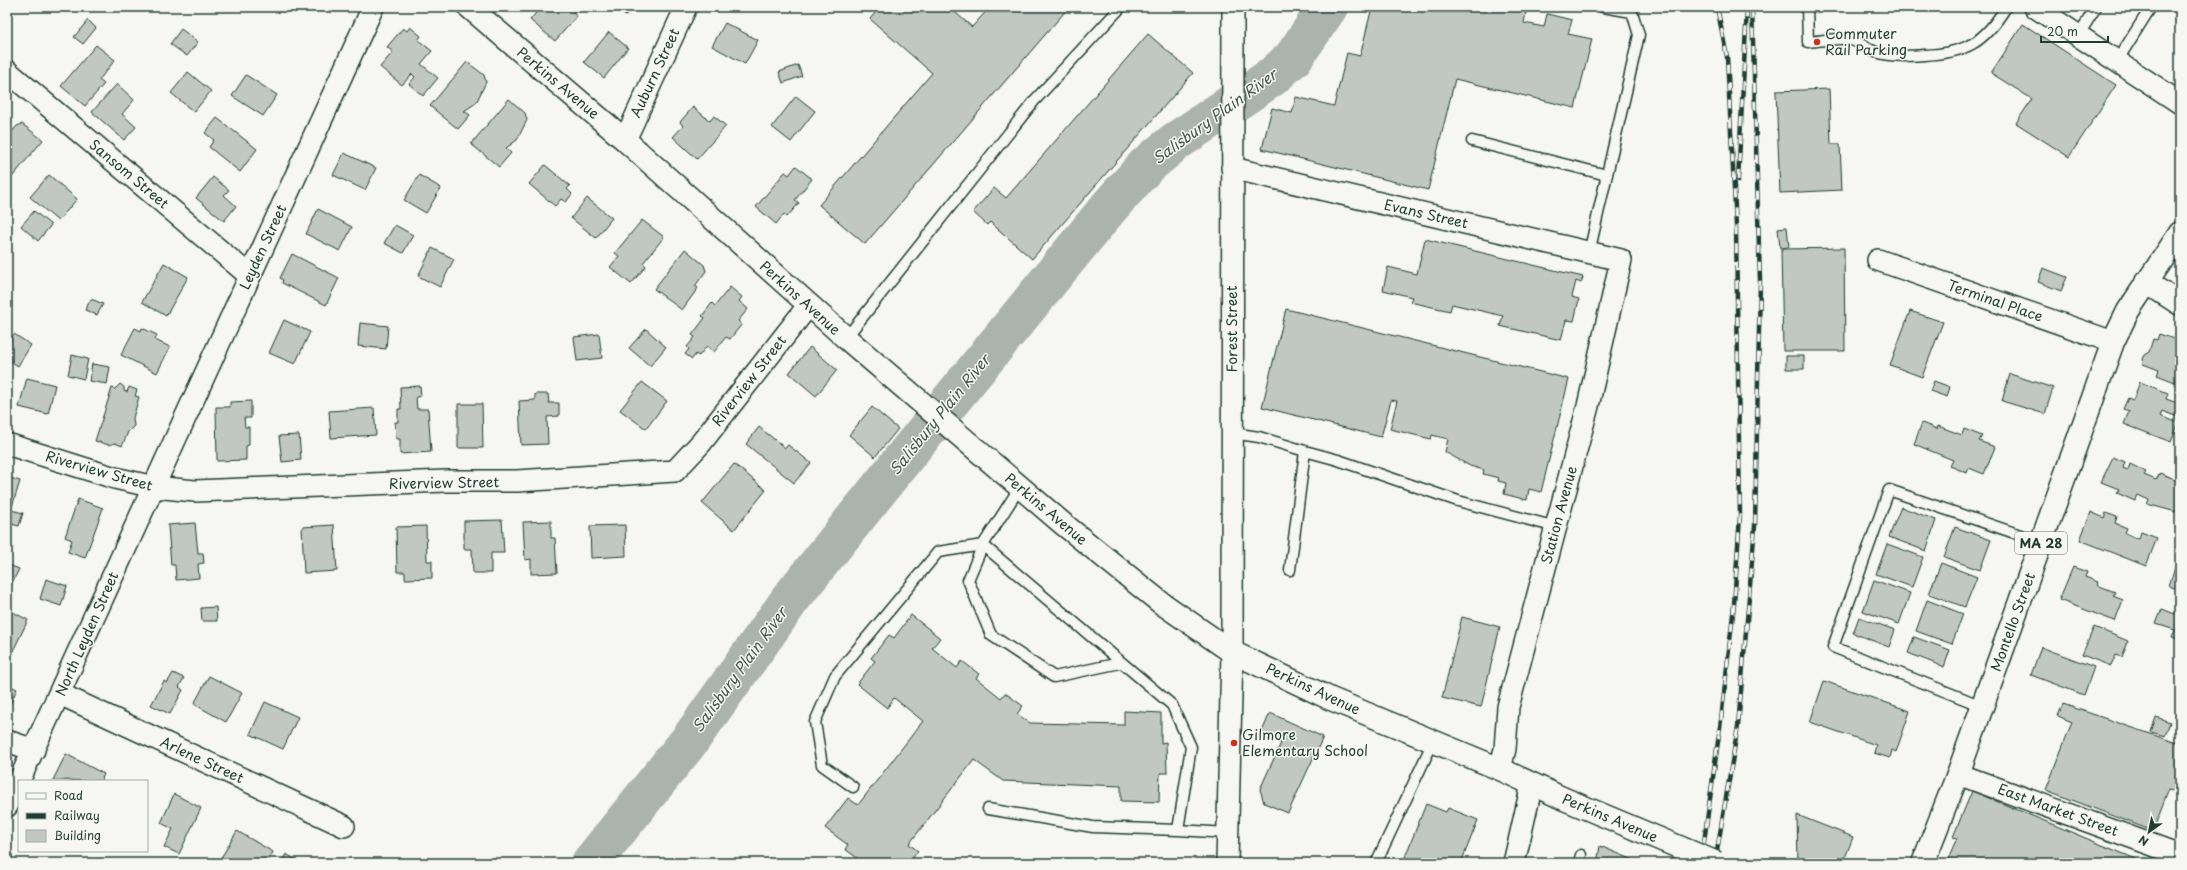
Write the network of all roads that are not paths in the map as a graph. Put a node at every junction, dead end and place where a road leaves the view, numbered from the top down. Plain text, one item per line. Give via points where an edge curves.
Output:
1 (373, 7) edge
2 (469, 7) edge
3 (686, 7) edge
4 (1121, 7) edge
5 (1233, 7) edge
6 (1603, 7) edge
7 (1807, 7) edge
8 (2006, 7) edge
9 (2035, 7) edge
10 (2096, 7) edge
11 (2151, 7) edge
12 (2078, 36) junction
13 (2117, 61) junction
14 (7, 71) edge
15 (2180, 103) edge
16 (625, 140) junction
17 (1472, 141) dead end
18 (1232, 168) junction
19 (1607, 175) junction
20 (2180, 233) edge
21 (1589, 253) junction
22 (1620, 260) joint
23 (1878, 260) dead end
24 (250, 276) junction
25 (2146, 282) junction
26 (2180, 304) edge
27 (808, 306) junction
28 (846, 338) junction
29 (2113, 342) junction
30 (1232, 433) junction
31 (7, 444) edge
32 (1305, 452) junction
33 (154, 487) junction
34 (1020, 487) junction
35 (1556, 527) junction
36 (2041, 542) junction
37 (983, 545) junction
38 (1290, 570) dead end
39 (1232, 652) junction
40 (1120, 663) junction
41 (60, 694) junction
42 (1982, 706) junction
43 (7, 741) edge
44 (1433, 742) junction
45 (34, 750) junction
46 (1500, 769) junction
47 (1958, 774) junction
48 (19, 780) edge
49 (18, 783) edge
50 (1532, 784) junction
51 (854, 787) dead end
52 (7, 806) edge
53 (988, 809) dead end
54 (344, 826) dead end
55 (1178, 830) junction
56 (1228, 832) junction
57 (2180, 855) edge
58 (1227, 863) edge
59 (1376, 863) edge
60 (1514, 863) edge
61 (1717, 863) edge
62 (1923, 863) edge

1 - 24 street, Leyden Street
2 - 16 street, Perkins Avenue
3 - 16 street, Auburn Street
4 - 28 lane via 1035,100
5 - 18 street, Forest Street
6 - 19 lane via 1632,12 1639,35
7 - 8 lane via 1808,42 1851,40 1877,53 1904,56 1946,54 1964,50 1979,41 1990,30
9 - 12 street
10 - 12 lane
11 - 13 lane
12 - 13 street
13 - 15 street
14 - 24 street, Sansom Street
16 - 27 street, Perkins Avenue
17 - 19 lane
18 - 21 street, Evans Street
18 - 30 street, Forest Street
19 - 21 lane
20 - 25 street, Montello Street / MA 28
21 - 22 street, Evans Street
22 - 35 street, Station Avenue via 1588,406
23 - 29 street, Terminal Place
24 - 33 street, Leyden Street
25 - 26 street
25 - 29 street, Montello Street / MA 28
27 - 28 street, Perkins Avenue
27 - 33 street, Riverview Street via 701,443 675,471 524,480 244,490 196,491
28 - 34 street, Perkins Avenue
29 - 36 street, Montello Street / MA 28
30 - 32 lane via 1259,437
30 - 39 street, Forest Street
31 - 33 street, Riverview Street via 115,478
32 - 35 lane via 1338,460 1458,501
32 - 38 lane
33 - 41 street, North Leyden Street
34 - 37 lane
34 - 39 street, Perkins Avenue via 1160,602
35 - 46 street, Station Avenue via 1508,707 1505,749
36 - 42 street, Montello Street / MA 28
36 - 42 lane via 1889,490 1833,647
37 - 40 lane
37 - 40 lane via 968,580 991,635 1054,677
37 - 51 lane via 938,552 835,676 815,722 822,765
39 - 44 street, Perkins Avenue via 1331,699
39 - 56 street, Forest Street
40 - 55 lane via 1172,705 1191,747
41 - 45 street, North Leyden Street
41 - 54 street, Arlene Street
42 - 47 street, Montello Street / MA 28
43 - 45 street
44 - 46 street, Perkins Avenue
44 - 59 lane
45 - 48 street, North Leyden Street
46 - 50 street, Perkins Avenue
47 - 57 street, East Market Street
47 - 62 street, Montello Street / MA 28
49 - 52 street, North Leyden Street
50 - 60 street
50 - 61 street, Perkins Avenue, bridge
53 - 55 lane via 1093,828
55 - 56 lane
56 - 58 street, Forest Street

